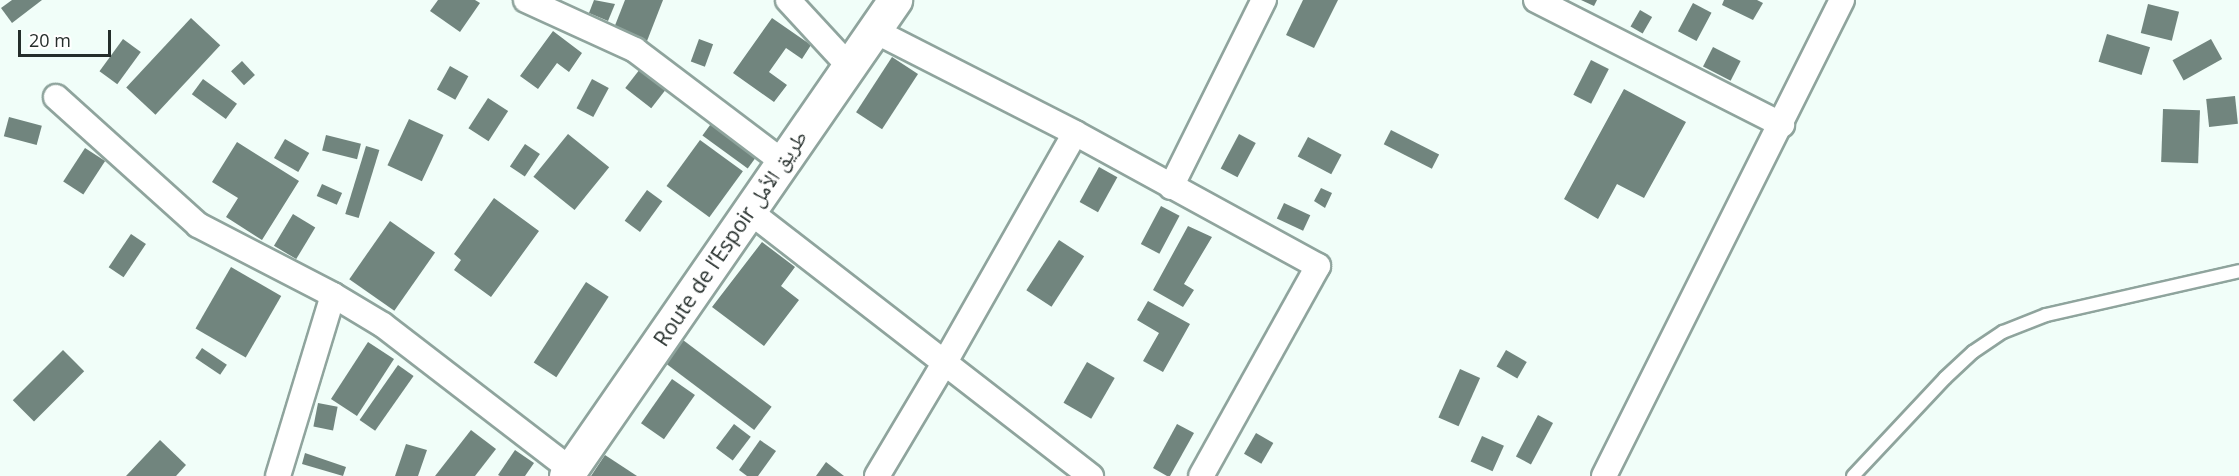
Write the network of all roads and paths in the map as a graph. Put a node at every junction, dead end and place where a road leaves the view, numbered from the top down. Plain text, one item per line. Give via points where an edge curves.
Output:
1 (526, 0) edge
2 (788, 0) edge
3 (895, 0) edge
4 (1264, 0) edge
5 (1536, 0) edge
6 (1842, 0) edge
7 (873, 30) junction
8 (849, 66) junction
9 (56, 97) dead end
10 (1782, 125) junction
11 (1075, 133) junction
12 (782, 161) junction
13 (1171, 186) junction
14 (749, 211) junction
15 (2239, 271) edge
16 (333, 295) junction
17 (945, 362) junction
18 (568, 473) edge
19 (278, 476) edge
20 (877, 476) edge
21 (1091, 476) edge
22 (1201, 476) edge
23 (1604, 476) edge
24 (1853, 476) edge

1 - 12 street via 635,50
2 - 8 street
3 - 7 highway, Route de l’Espoir طريق الأمل
4 - 13 street
5 - 10 street
6 - 10 street
7 - 8 highway, Route de l’Espoir طريق الأمل
7 - 11 street
8 - 12 highway, Route de l’Espoir طريق الأمل
9 - 16 street via 198,225
10 - 23 street
11 - 13 street
11 - 17 street
12 - 14 highway, Route de l’Espoir طريق الأمل
13 - 22 street via 1318,266
14 - 17 street
14 - 18 highway, Route de l’Espoir طريق الأمل
15 - 24 lane via 2046,315 2003,332 1945,378
16 - 18 street via 383,325
16 - 19 street
17 - 20 street
17 - 21 street

